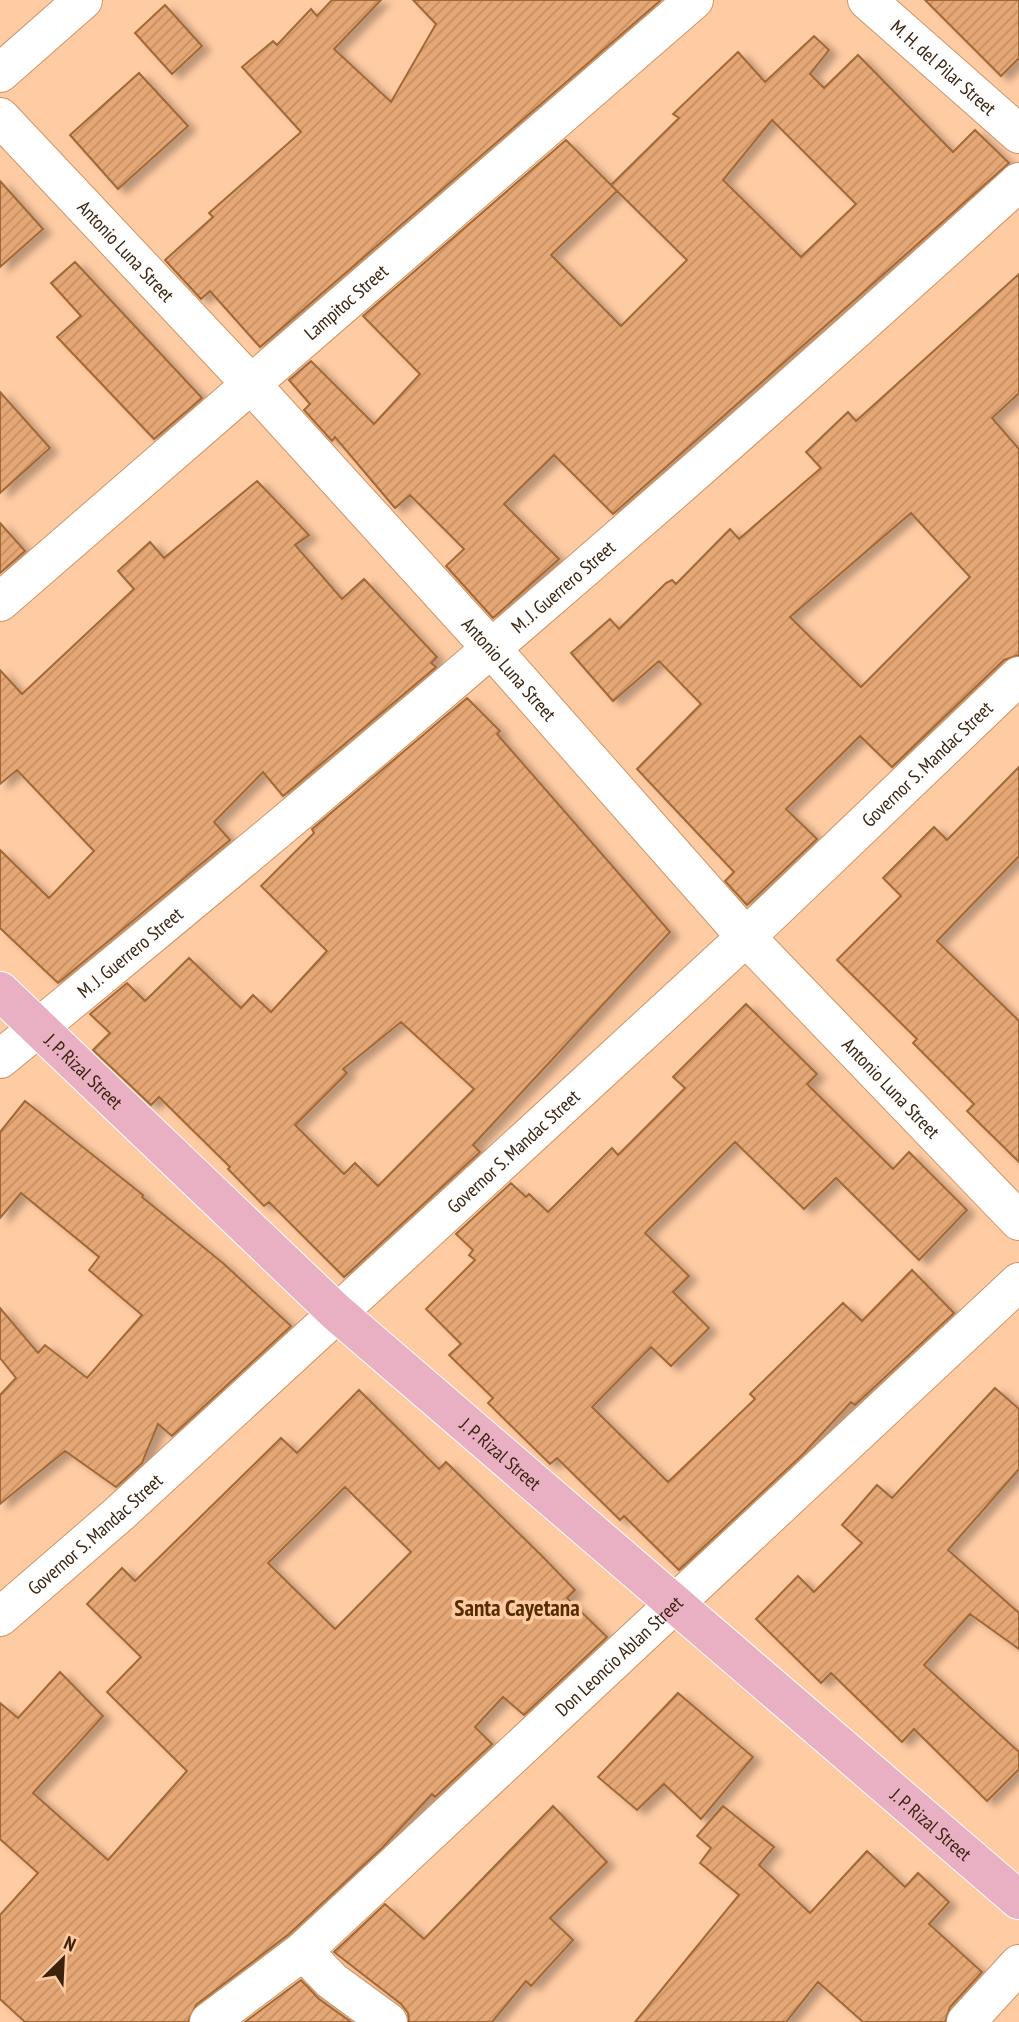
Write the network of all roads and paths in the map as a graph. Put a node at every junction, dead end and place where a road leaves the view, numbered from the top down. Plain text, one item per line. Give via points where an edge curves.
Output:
1 (83, 0) edge
2 (694, 0) edge
3 (867, 0) edge
4 (0, 72) edge
5 (0, 117) edge
6 (1019, 134) edge
7 (1019, 182) edge
8 (251, 384) junction
9 (0, 603) edge
10 (490, 647) junction
11 (1019, 676) edge
12 (746, 937) junction
13 (0, 992) edge
14 (38, 1028) junction
15 (0, 1059) edge
16 (1019, 1221) edge
17 (1019, 1282) edge
18 (336, 1312) junction
19 (672, 1604) junction
20 (0, 1617) edge
21 (1019, 1900) edge
22 (303, 1951) junction
23 (1019, 1964) edge
24 (209, 2022) edge
25 (388, 2022) edge
26 (966, 2022) edge

1 - 4 street
2 - 8 street, Lampitoc Street
3 - 6 street, M. H. del Pilar Street
5 - 8 street, Antonio Luna Street
7 - 10 street, M. J. Guerrero Street via 788,393
8 - 9 street, Lampitoc Street
8 - 10 street, Antonio Luna Street
10 - 12 street, Antonio Luna Street
10 - 14 street, M. J. Guerrero Street via 127,958
11 - 12 street, Governor S. Mandac Street
12 - 16 street, Antonio Luna Street
12 - 18 street, Governor S. Mandac Street
13 - 14 main road, J. P. Rizal Street
14 - 15 street, M. J. Guerrero Street
14 - 18 main road, J. P. Rizal Street
17 - 19 street, Don Leoncio Ablan Street
18 - 19 main road, J. P. Rizal Street
18 - 20 street, Governor S. Mandac Street via 119,1514
19 - 21 main road, J. P. Rizal Street
19 - 22 street, Don Leoncio Ablan Street
22 - 24 street, Don Leoncio Ablan Street
22 - 25 street via 332,1981
23 - 26 street

